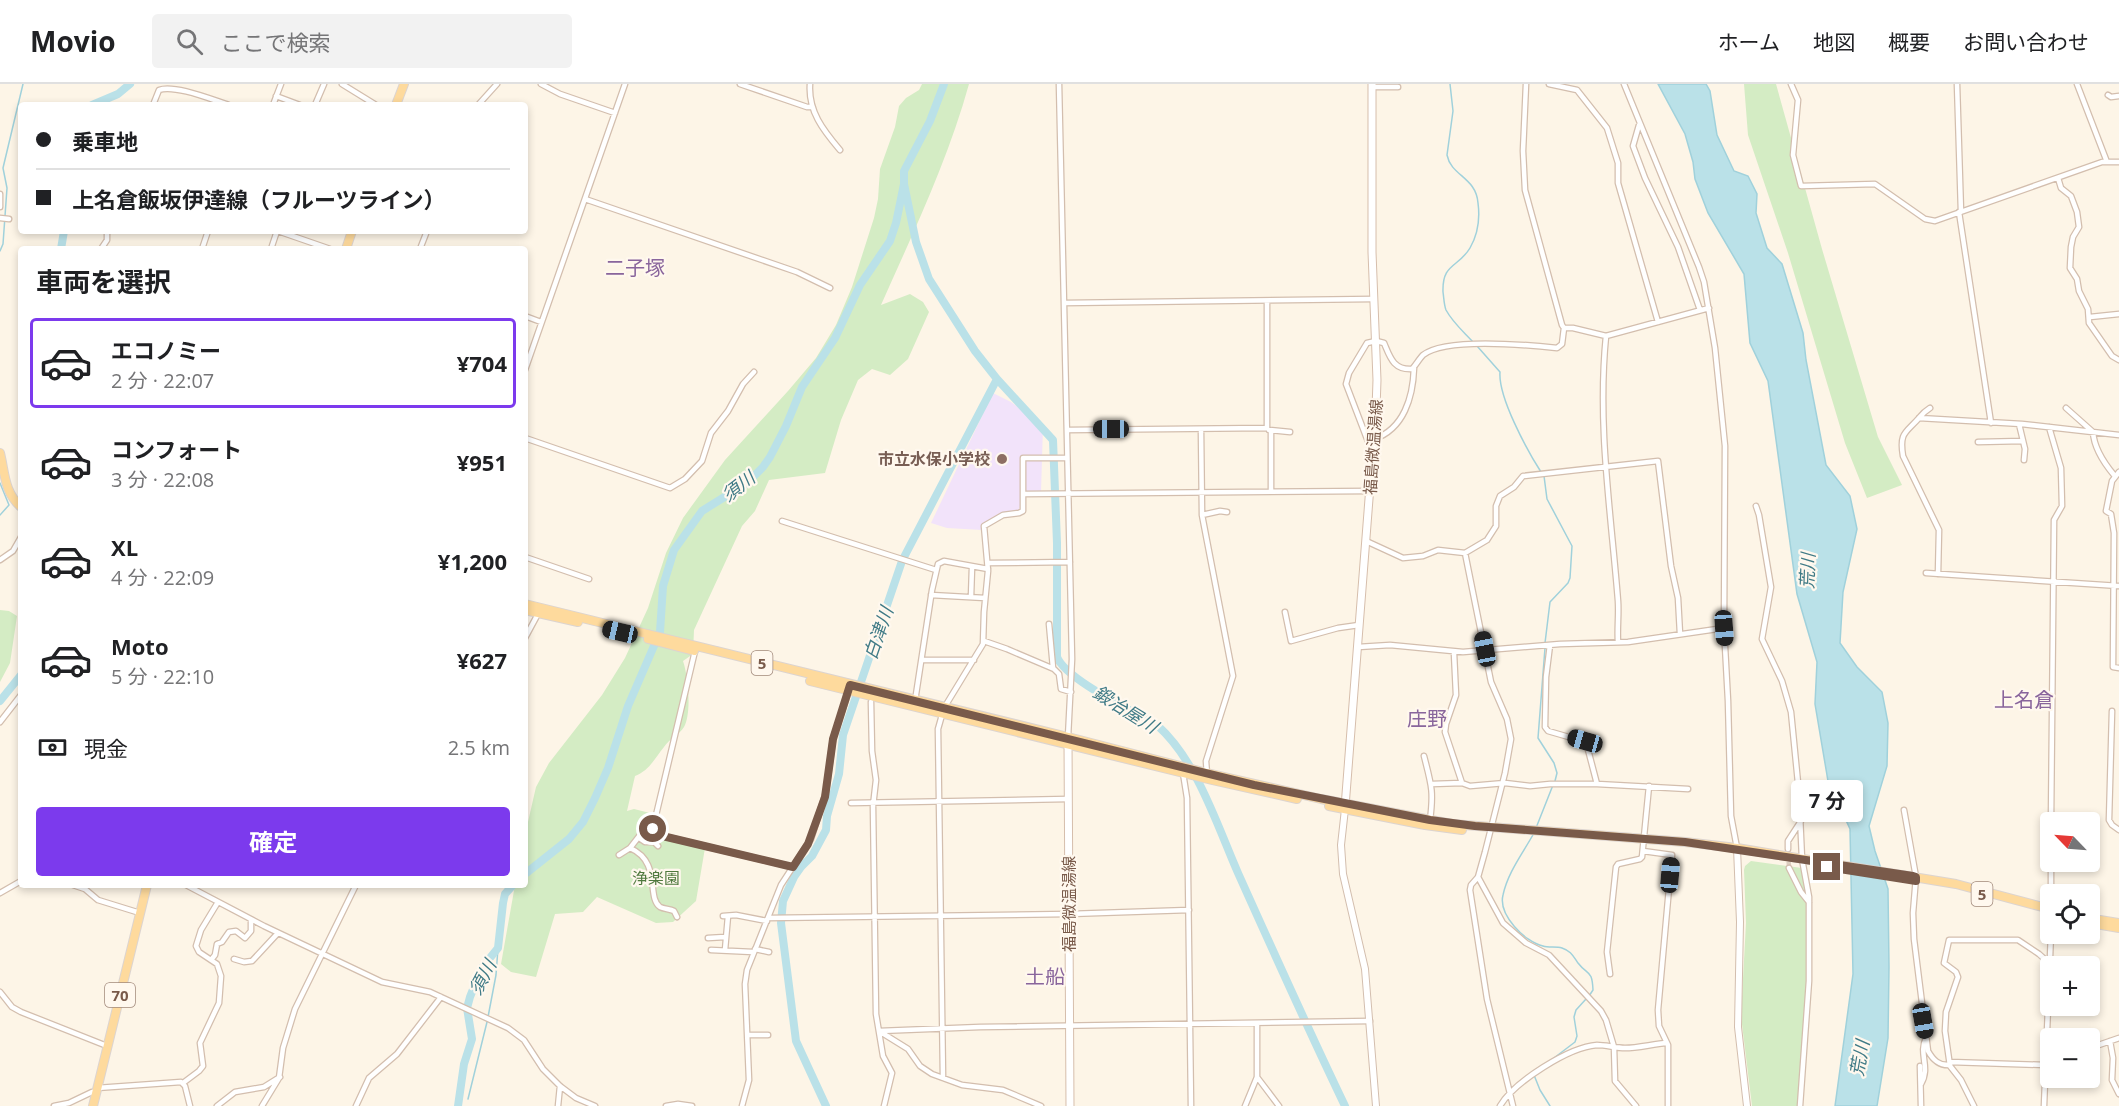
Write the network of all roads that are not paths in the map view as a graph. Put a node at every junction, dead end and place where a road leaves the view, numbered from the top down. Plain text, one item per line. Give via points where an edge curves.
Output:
1 (280, 84) edge
2 (324, 84) edge
3 (342, 84) edge
4 (404, 84) edge
5 (497, 84) edge
6 (541, 84) edge
7 (625, 84) edge
8 (740, 84) edge
9 (810, 84) edge
10 (1059, 84) edge
11 (1526, 84) edge
12 (1549, 84) edge
13 (1624, 84) edge
14 (1791, 84) edge
15 (1957, 84) edge
16 (2077, 84) edge
17 (1372, 86) edge
18 (1398, 87) dead end
19 (2108, 95) dead end
20 (276, 96) junction
21 (2119, 96) edge
22 (154, 102) edge
23 (220, 102) edge
24 (274, 102) edge
25 (292, 102) edge
26 (316, 102) edge
27 (371, 102) edge
28 (397, 102) edge
29 (481, 102) edge
30 (812, 107) junction
31 (615, 113) junction
32 (1639, 125) junction
33 (840, 150) dead end
34 (2107, 162) junction
35 (2119, 162) edge
36 (2058, 178) junction
37 (0, 194) edge
38 (585, 199) junction
39 (0, 207) edge
40 (1960, 212) junction
41 (287, 234) edge
42 (321, 246) edge
43 (830, 288) dead end
44 (1373, 299) junction
45 (1267, 301) junction
46 (1065, 303) junction
47 (1709, 308) junction
48 (1700, 310) junction
49 (2119, 314) edge
50 (528, 317) edge
51 (2090, 317) junction
52 (542, 322) junction
53 (1658, 322) junction
54 (1564, 328) junction
55 (1606, 336) junction
56 (1376, 341) junction
57 (2119, 360) edge
58 (528, 362) edge
59 (1414, 368) junction
60 (754, 372) dead end
61 (1930, 408) dead end
62 (2066, 408) dead end
63 (1919, 418) junction
64 (1991, 423) junction
65 (2019, 424) junction
66 (2049, 427) junction
67 (1201, 429) junction
68 (1066, 430) junction
69 (1269, 430) junction
70 (1290, 432) dead end
71 (2093, 432) junction
72 (1366, 434) junction
73 (2119, 435) edge
74 (528, 439) edge
75 (1374, 439) junction
76 (2023, 441) junction
77 (1978, 442) dead end
78 (0, 453) edge
79 (1373, 454) junction
80 (1067, 458) junction
81 (2024, 460) dead end
82 (1605, 466) junction
83 (2117, 474) edge
84 (1271, 491) junction
85 (1370, 491) junction
86 (1202, 492) junction
87 (1024, 494) junction
88 (1068, 494) junction
89 (18, 504) edge
90 (1756, 506) dead end
91 (1227, 512) dead end
92 (1202, 515) junction
93 (782, 522) dead end
94 (1366, 541) junction
95 (18, 542) edge
96 (1465, 552) junction
97 (528, 558) edge
98 (0, 560) edge
99 (1070, 562) junction
100 (988, 566) junction
101 (972, 567) junction
102 (936, 570) junction
103 (1926, 573) dead end
104 (1938, 574) junction
105 (589, 579) dead end
106 (2054, 582) junction
107 (2116, 586) edge
108 (931, 595) junction
109 (970, 597) junction
110 (986, 598) junction
111 (528, 605) edge
112 (528, 610) edge
113 (540, 610) junction
114 (1285, 612) dead end
115 (1049, 624) dead end
116 (1359, 625) junction
117 (1724, 628) junction
118 (528, 633) edge
119 (1680, 634) junction
120 (984, 641) junction
121 (1618, 642) junction
122 (671, 643) junction
123 (1550, 645) junction
124 (1358, 647) junction
125 (1485, 649) junction
126 (695, 651) junction
127 (1454, 652) junction
128 (922, 660) junction
129 (975, 660) junction
130 (1053, 668) junction
131 (2119, 668) edge
132 (851, 688) junction
133 (1071, 692) junction
134 (872, 696) junction
135 (18, 699) edge
136 (915, 701) junction
137 (943, 711) junction
138 (2112, 711) dead end
139 (0, 722) edge
140 (1068, 740) junction
141 (2111, 751) junction
142 (2119, 752) edge
143 (1424, 756) dead end
144 (1185, 771) junction
145 (1206, 776) junction
146 (1462, 783) junction
147 (1432, 784) junction
148 (1502, 784) junction
149 (1597, 784) junction
150 (1649, 786) junction
151 (1688, 789) dead end
152 (1068, 799) junction
153 (939, 801) junction
154 (874, 802) junction
155 (851, 803) dead end
156 (1345, 806) junction
157 (1904, 810) dead end
158 (2050, 812) edge
159 (1430, 820) junction
160 (1801, 821) junction
161 (653, 829) junction
162 (1490, 830) junction
163 (2119, 830) edge
164 (639, 838) junction
165 (1643, 844) junction
166 (658, 846) dead end
167 (630, 848) junction
168 (1657, 849) junction
169 (1788, 849) tunnel mouth
170 (1737, 851) junction
171 (619, 855) dead end
172 (1804, 861) junction
173 (793, 867) junction
174 (1789, 868) tunnel mouth
175 (1478, 877) junction
176 (1914, 879) junction
177 (18, 883) edge
178 (82, 888) edge
179 (146, 888) edge
180 (192, 888) edge
181 (354, 888) edge
182 (0, 893) edge
183 (218, 902) junction
184 (1809, 902) junction
185 (2040, 909) edge
186 (1189, 910) junction
187 (140, 913) junction
188 (1069, 914) junction
189 (942, 915) junction
190 (677, 916) dead end
191 (876, 916) junction
192 (768, 919) junction
193 (2100, 919) edge
194 (251, 920) junction
195 (2119, 922) edge
196 (2100, 925) edge
197 (2119, 928) edge
198 (278, 933) junction
199 (725, 937) junction
200 (708, 938) dead end
201 (711, 950) dead end
202 (725, 950) junction
203 (754, 950) junction
204 (769, 952) dead end
205 (323, 955) junction
206 (2041, 956) edge
207 (234, 959) dead end
208 (211, 960) junction
209 (1610, 974) dead end
210 (0, 992) edge
211 (441, 997) junction
212 (1370, 1021) junction
213 (1190, 1023) junction
214 (1257, 1023) junction
215 (1070, 1026) junction
216 (942, 1028) junction
217 (879, 1031) junction
218 (747, 1035) junction
219 (768, 1035) dead end
220 (1926, 1038) junction
221 (2119, 1038) edge
222 (2110, 1041) junction
223 (1666, 1043) junction
224 (2100, 1044) edge
225 (107, 1046) junction
226 (1614, 1047) junction
227 (1950, 1063) junction
228 (1920, 1066) dead end
229 (2040, 1066) edge
230 (279, 1077) junction
231 (1257, 1077) junction
232 (943, 1078) junction
233 (183, 1083) junction
234 (1921, 1084) junction
235 (560, 1086) junction
236 (2045, 1088) edge
237 (97, 1090) junction
238 (2119, 1090) edge
239 (1511, 1091) junction
240 (54, 1106) edge
241 (93, 1106) edge
242 (190, 1106) edge
243 (217, 1106) edge
244 (262, 1106) edge
245 (356, 1106) edge
246 (558, 1106) edge
247 (595, 1106) edge
248 (669, 1106) edge
249 (692, 1106) edge
250 (742, 1106) edge
251 (884, 1106) edge
252 (1041, 1106) edge
253 (1070, 1106) edge
254 (1191, 1106) edge
255 (1245, 1106) edge
256 (1278, 1106) edge
257 (1377, 1106) edge
258 (1500, 1106) edge
259 (1513, 1106) edge
260 (1636, 1106) edge
261 (1668, 1106) edge
262 (1747, 1106) edge
263 (1800, 1106) edge
264 (1921, 1106) edge
265 (1974, 1106) edge
266 (2044, 1106) edge

1 - 20 street
2 - 26 street
3 - 27 street
4 - 28 main road
5 - 29 street
6 - 31 street
7 - 31 street
8 - 30 street
9 - 30 street
10 - 46 street
11 - 54 street via 1525,190
12 - 53 street via 1577,90 1607,128 1618,163 1618,183
13 - 32 street
14 - 40 street via 1798,100 1793,154 1801,186 1875,184 1925,219 1935,221
15 - 40 street
16 - 34 street
17 - 18 street
17 - 44 main road, 福島微温湯線
19 - 21 street
20 - 24 street
20 - 25 street
22 - 23 street via 159,90 168,88
30 - 33 street
31 - 38 street
32 - 47 street via 1689,239
32 - 48 street via 1633,146 1678,247
34 - 35 street
34 - 36 street
36 - 40 street
36 - 51 street via 2077,212 2079,227 2073,237 2069,265
37 - 39 street
38 - 43 street via 804,275
38 - 52 street
40 - 64 street
41 - 42 street
44 - 45 street
44 - 56 main road, 福島微温湯線
45 - 46 street
45 - 69 street
46 - 68 street
47 - 48 street
47 - 117 street via 1725,446
48 - 53 street
49 - 51 street
50 - 52 street
51 - 57 street via 2089,323 2101,342
52 - 58 street
53 - 55 street
54 - 55 street
54 - 59 street via 1559,348 1470,343 1428,352
55 - 82 street
56 - 59 street via 1384,343 1391,361 1400,368
56 - 72 street via 1367,343 1346,380
56 - 75 main road, 福島微温湯線
59 - 75 street via 1411,393 1401,417 1392,429
60 - 74 street via 711,433 702,461 670,488
61 - 63 street
62 - 71 street
63 - 64 street
63 - 104 street via 1905,431 1901,442 1903,456 1939,530
64 - 65 street
65 - 66 street
65 - 76 street
66 - 71 street
66 - 106 street via 2062,477 2062,506 2054,520
67 - 68 street
67 - 69 street
67 - 86 street
68 - 80 street
69 - 70 street
69 - 84 street
71 - 73 street
71 - 83 street via 2093,442 2103,461
72 - 75 street
72 - 79 street
75 - 79 main road, 福島微温湯線
76 - 77 street
76 - 81 street
78 - 89 main road via 7,489
79 - 85 main road, 福島微温湯線
80 - 87 street via 1023,458
80 - 88 street
82 - 96 street via 1523,476 1515,487 1500,496 1496,526 1487,540
82 - 119 street via 1660,462
82 - 121 street via 1618,600
83 - 107 street via 2106,511 2111,514 2114,532
84 - 85 street
84 - 86 street
85 - 94 main road, 福島微温湯線
86 - 88 street
86 - 92 street
87 - 88 street
87 - 100 street via 1023,511 1005,514 984,526
88 - 99 street
90 - 160 street via 1770,587 1762,639 1782,681 1791,712
91 - 92 street
92 - 145 street via 1233,676 1206,761
93 - 102 street
94 - 96 street via 1402,558 1438,550
94 - 116 main road, 福島微温湯線
95 - 98 street
96 - 125 street
97 - 105 street
99 - 100 street
99 - 133 street
100 - 101 street
100 - 110 street
101 - 102 street via 942,561
101 - 109 street
102 - 108 street
103 - 104 street
104 - 106 street
106 - 107 street
106 - 158 street
107 - 131 street via 2113,667
108 - 109 street
108 - 128 street
109 - 110 street
110 - 120 street
111 - 113 main road, 5
112 - 113 main road, 5
113 - 118 street
113 - 122 main road, 5
114 - 116 street via 1291,641
115 - 130 street
116 - 124 main road, 福島微温湯線
117 - 119 street
117 - 170 street via 1731,816
119 - 121 street
120 - 129 street
120 - 130 street
121 - 123 street
122 - 126 main road, 5
122 - 132 main road, 5
123 - 125 street
123 - 149 street via 1545,727 1586,742
124 - 127 street via 1394,645
124 - 156 main road, 福島微温湯線
125 - 127 street
125 - 148 street via 1493,689 1511,734
126 - 132 main road, 5
126 - 161 street
127 - 146 street via 1456,695 1445,732
128 - 129 street
128 - 136 street
129 - 137 street
130 - 133 street via 1059,674 1061,689
132 - 134 main road, 5
132 - 173 street via 833,739 825,797 808,844
133 - 140 street
134 - 136 main road, 5
134 - 137 main road, 5
134 - 154 street
135 - 139 street
136 - 137 main road, 5
137 - 140 main road, 5
137 - 153 street via 938,734
138 - 141 street
140 - 144 main road, 5
140 - 152 main road, 福島微温湯線
141 - 142 street
141 - 163 street via 2109,820
143 - 147 street
144 - 145 main road, 5
144 - 186 street
145 - 156 main road, 5
146 - 147 street
146 - 148 street
147 - 159 street
148 - 149 street
148 - 162 street
149 - 150 street
150 - 151 street
150 - 165 street
152 - 153 street
152 - 188 main road, 福島微温湯線
153 - 154 street
153 - 189 street
154 - 155 street
154 - 191 street
156 - 159 main road, 5
156 - 162 main road, 5 via 1447,829
156 - 212 street via 1343,874 1363,956
157 - 176 street
159 - 162 main road, 5
160 - 169 street via 1788,841
160 - 172 street
161 - 164 street via 644,830
161 - 173 street via 654,834
162 - 165 main road, 5
162 - 175 street
164 - 166 street
164 - 167 street
165 - 168 main road, 5
165 - 170 main road, 5
165 - 209 street via 1640,859 1616,867 1607,952
167 - 171 street
167 - 190 street via 648,863 657,903 674,910
168 - 170 main road, 5
168 - 223 street via 1672,855 1658,1010
170 - 172 main road, 5
170 - 262 street via 1737,1027
172 - 176 main road, 5
172 - 184 street
173 - 192 street via 781,885
174 - 184 street
175 - 226 street via 1500,920 1526,943 1549,955 1599,1008
175 - 239 street via 1470,890 1477,936 1487,999
176 - 185 main road, 5
176 - 220 street via 1914,939
177 - 182 street
178 - 187 street via 98,900
179 - 187 main road, 70
180 - 183 street
181 - 205 street
183 - 194 street
183 - 208 street via 196,946
184 - 263 street via 1809,981
186 - 188 street
186 - 213 street
187 - 225 main road, 70
188 - 189 street
188 - 215 main road, 福島微温湯線
189 - 191 street
189 - 216 street
191 - 192 street
191 - 217 street
192 - 199 street via 725,916
192 - 203 street
193 - 195 main road
194 - 198 street
194 - 208 street via 249,934 245,938 236,931 229,932 217,944
196 - 197 main road
198 - 205 street
198 - 207 street via 252,961
199 - 200 street
199 - 202 street
201 - 202 street
202 - 203 street
203 - 204 street
203 - 218 street via 745,979
205 - 211 street via 385,984
205 - 230 street via 295,1009
206 - 227 street via 2018,940 1948,940 1944,963 1958,977 1944,1026
208 - 233 street via 220,971 221,995 200,1043 203,1066
210 - 225 street via 21,1012
211 - 235 street via 508,1028 524,1040
211 - 245 street via 397,1054 369,1078
212 - 214 street
212 - 257 street
213 - 214 street
213 - 215 street
213 - 254 street
214 - 231 street
215 - 216 street
215 - 253 main road, 福島微温湯線
216 - 217 street
216 - 232 street
217 - 232 street via 908,1049 924,1069
217 - 251 street via 883,1056 892,1073
218 - 219 street
218 - 250 street via 749,1080
220 - 227 street via 1928,1051 1936,1062
220 - 234 street via 1926,1066
221 - 222 street
222 - 224 street
222 - 238 street via 2112,1080
223 - 226 street
223 - 261 street
225 - 237 main road, 70
226 - 239 street via 1598,1045 1569,1053
226 - 260 street via 1615,1081
227 - 229 street
227 - 265 street
228 - 234 street
230 - 243 street via 264,1087 235,1092
230 - 244 street
231 - 255 street
231 - 256 street
232 - 252 street via 962,1085 1003,1090
233 - 237 street
233 - 242 street
234 - 264 street
235 - 246 street
235 - 247 street
236 - 266 street
237 - 240 street
237 - 241 main road, 70
239 - 258 street
239 - 259 street
248 - 249 street

